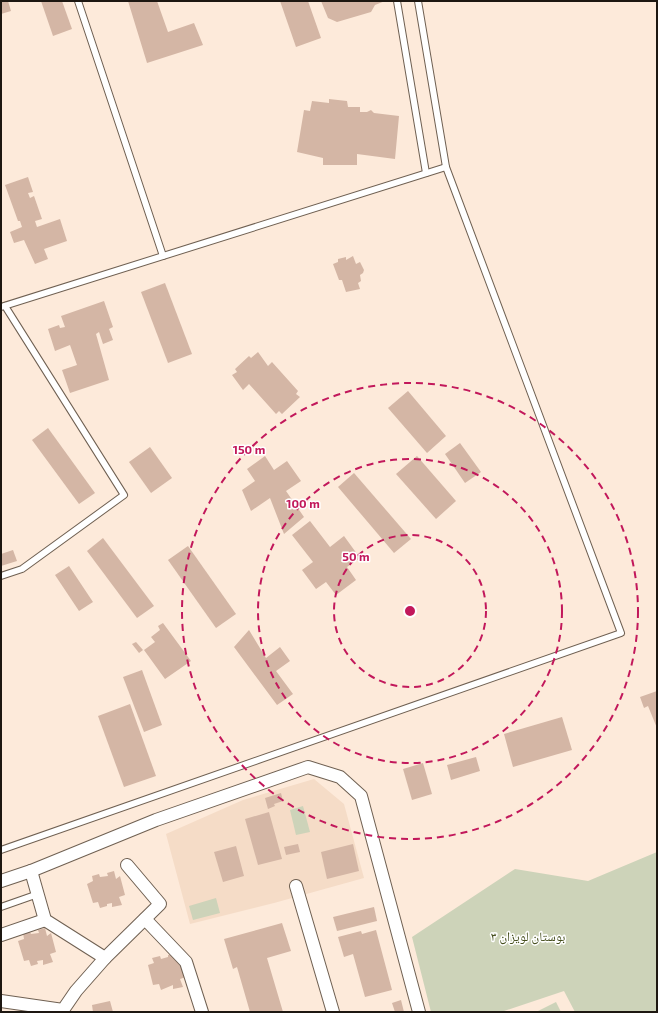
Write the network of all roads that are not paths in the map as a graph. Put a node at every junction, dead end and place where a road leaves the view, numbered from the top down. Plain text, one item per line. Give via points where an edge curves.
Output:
1 (78, 1) edge
2 (398, 1) edge
3 (418, 1) edge
4 (446, 167) junction
5 (426, 173) junction
6 (163, 256) junction
7 (3, 307) edge
8 (1, 576) edge
9 (1, 850) edge
10 (128, 865) dead end
11 (31, 871) junction
12 (1, 881) edge
13 (296, 886) dead end
14 (38, 894) junction
15 (1, 907) edge
16 (145, 919) junction
17 (45, 920) junction
18 (1, 935) edge
19 (105, 958) junction
20 (1, 1001) edge
21 (62, 1011) edge
22 (202, 1012) edge
23 (333, 1012) edge
24 (419, 1012) edge

1 - 6 lane
2 - 5 lane
3 - 4 lane
4 - 5 lane
4 - 9 lane via 621,633
5 - 6 lane
6 - 7 lane
7 - 8 lane via 124,495 22,569
10 - 16 street via 160,904
11 - 12 street
11 - 14 street
11 - 24 street via 156,820 308,767 340,777 361,796
13 - 23 street
14 - 15 lane
14 - 17 street
16 - 19 street
16 - 22 street via 186,962
17 - 18 street
17 - 19 street
19 - 21 street via 76,990
20 - 21 street

